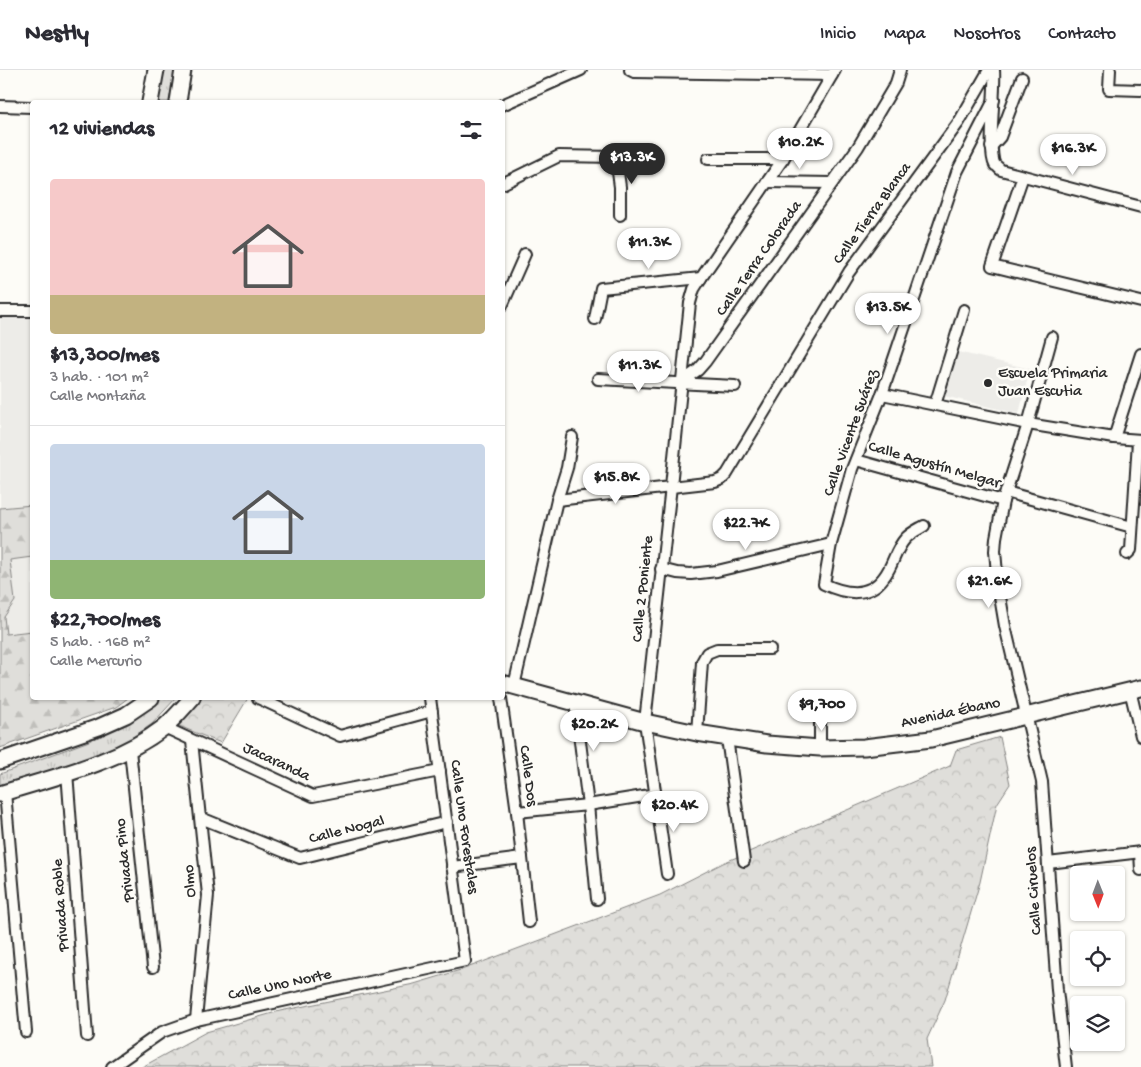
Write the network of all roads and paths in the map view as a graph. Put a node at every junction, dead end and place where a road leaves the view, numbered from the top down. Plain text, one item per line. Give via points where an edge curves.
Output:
1 (156, 70) edge
2 (184, 70) edge
3 (581, 70) edge
4 (630, 70) edge
5 (900, 70) edge
6 (989, 70) edge
7 (994, 70) edge
8 (1110, 70) edge
9 (834, 73) edge
10 (1022, 78) dead end
11 (1141, 90) edge
12 (150, 100) edge
13 (178, 100) edge
14 (994, 100) junction
15 (505, 104) edge
16 (0, 106) edge
17 (30, 107) edge
18 (991, 147) junction
19 (708, 159) dead end
20 (783, 159) junction
21 (1023, 176) junction
22 (767, 182) junction
23 (505, 183) edge
24 (832, 183) junction
25 (1141, 207) edge
26 (620, 216) dead end
27 (525, 254) dead end
28 (700, 278) junction
29 (505, 299) edge
30 (1141, 302) edge
31 (964, 310) dead end
32 (0, 311) edge
33 (30, 311) edge
34 (595, 319) dead end
35 (1052, 337) dead end
36 (1141, 354) edge
37 (598, 380) dead end
38 (681, 382) junction
39 (735, 386) dead end
40 (882, 394) junction
41 (936, 405) junction
42 (1028, 424) junction
43 (572, 437) dead end
44 (1114, 438) junction
45 (1139, 441) edge
46 (856, 460) junction
47 (671, 486) junction
48 (1005, 497) junction
49 (557, 500) junction
50 (924, 526) dead end
51 (1132, 528) junction
52 (830, 544) junction
53 (1127, 554) dead end
54 (661, 569) junction
55 (770, 649) dead end
56 (508, 685) edge
57 (1136, 689) edge
58 (148, 700) edge
59 (190, 700) edge
60 (262, 700) edge
61 (430, 700) edge
62 (501, 700) edge
63 (575, 702) junction
64 (432, 711) junction
65 (1026, 715) junction
66 (820, 718) dead end
67 (645, 722) junction
68 (164, 727) junction
69 (697, 733) junction
70 (1141, 736) edge
71 (727, 738) junction
72 (192, 741) junction
73 (820, 748) junction
74 (130, 750) junction
75 (0, 760) edge
76 (440, 771) junction
77 (67, 772) junction
78 (3, 793) edge
79 (656, 794) junction
80 (588, 805) junction
81 (517, 812) junction
82 (201, 818) junction
83 (447, 822) junction
84 (1141, 852) edge
85 (522, 858) junction
86 (744, 861) dead end
87 (1048, 863) junction
88 (452, 867) junction
89 (1141, 870) edge
90 (667, 874) dead end
91 (597, 899) dead end
92 (529, 922) dead end
93 (465, 961) joint
94 (153, 967) dead end
95 (196, 1020) junction
96 (26, 1032) dead end
97 (86, 1036) dead end
98 (112, 1067) edge
99 (1066, 1067) edge

1 - 12 main road
2 - 13 main road
3 - 15 street
4 - 9 street
5 - 24 street, Calle Terra Colorada via 896,83 858,147
6 - 47 street, Calle Tierra Blanca via 959,122 849,272 726,474 715,482
7 - 14 street
8 - 11 street via 1109,89
9 - 20 street, Calle 2 Poniente
10 - 18 street via 1000,137
14 - 18 street
14 - 40 street, Calle Vicente Suárez via 957,172
16 - 17 street
18 - 21 street via 995,165
19 - 20 street
20 - 22 street, Calle 2 Poniente
21 - 25 street
21 - 30 street via 992,266
22 - 24 street
22 - 28 street, Calle 2 Poniente
23 - 26 street via 560,156 616,157
24 - 38 street, Calle Terra Colorada via 705,362
27 - 29 street
28 - 34 street via 601,288
28 - 38 street, Calle 2 Poniente via 690,303
31 - 41 street
32 - 33 street
35 - 42 street, Calle Ciruelos
36 - 44 street
37 - 38 street
38 - 39 street
38 - 47 street, Calle 2 Poniente
40 - 41 street
40 - 46 street, Calle Vicente Suárez
41 - 42 street
42 - 44 street
42 - 48 street, Calle Ciruelos
43 - 49 street
44 - 45 street
45 - 51 street
46 - 48 street, Calle Agustín Melgar
46 - 52 street, Calle Vicente Suárez
47 - 49 street
47 - 54 street, Calle 2 Poniente
48 - 51 street, Calle Agustín Melgar
48 - 65 street, Calle Ciruelos via 996,538 998,585 1004,626
49 - 56 street
50 - 52 street, Calle Vicente Suárez via 906,538 884,577 871,589 856,593 836,590 824,584
51 - 53 street
52 - 54 street via 717,571 691,574
54 - 67 street, Calle 2 Poniente
55 - 69 street via 717,649 707,653 702,662
56 - 63 main road, Avenida Ébano
57 - 65 main road, Avenida Ébano
57 - 70 street
58 - 75 main road via 126,715 98,727
59 - 68 main road
60 - 64 street via 340,736
61 - 64 street, Calle Uno Forestales
62 - 81 street, Calle Dos
63 - 67 main road, Avenida Ébano
63 - 80 street
64 - 76 street, Calle Uno Forestales
65 - 73 main road, Avenida Ébano via 931,739 864,747
65 - 87 street, Calle Ciruelos via 1042,782
66 - 73 street
67 - 69 main road, Avenida Ébano
67 - 79 street, Calle 2 Poniente
68 - 72 street, Jacaranda
68 - 74 main road
69 - 71 main road, Avenida Ébano
71 - 73 main road, Avenida Ébano
71 - 86 street
72 - 76 street, Jacaranda via 313,796
72 - 82 street, Olmo
74 - 77 main road
74 - 94 street, Privada Pino
76 - 83 street, Calle Uno Forestales
77 - 78 main road
77 - 97 street, Privada Roble
78 - 96 street
79 - 80 street
79 - 90 street, Calle 2 Poniente
80 - 81 street
80 - 91 street
81 - 85 street, Calle Dos
82 - 83 street, Calle Nogal via 300,858
82 - 95 street, Olmo via 208,909
83 - 88 street, Calle Uno Forestales
84 - 87 street
84 - 89 street
85 - 88 street
85 - 92 street, Calle Dos
87 - 99 street, Calle Ciruelos via 1056,990
88 - 93 street, Calle Uno Forestales
93 - 95 street, Calle Uno Norte
95 - 98 street, Calle Uno Norte via 162,1032

